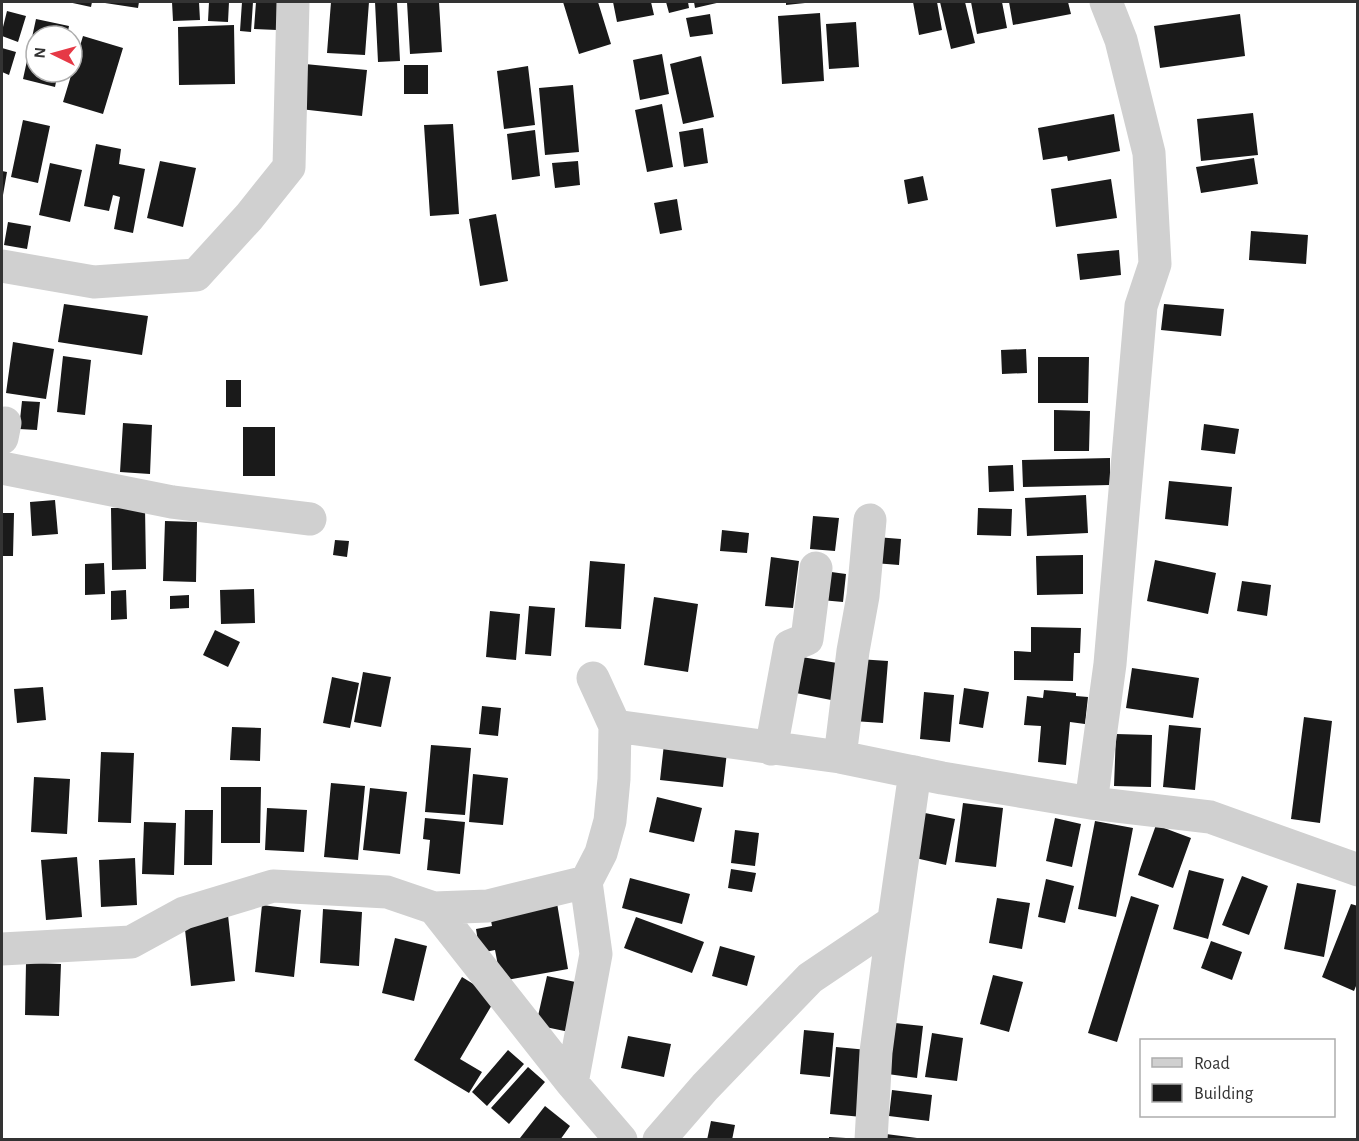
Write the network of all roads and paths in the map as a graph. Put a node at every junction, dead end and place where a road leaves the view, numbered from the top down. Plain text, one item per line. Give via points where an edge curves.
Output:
1 (293, 2) edge
2 (1106, 2) edge
3 (2, 266) edge
4 (2, 468) edge
5 (310, 519) dead end
6 (870, 520) dead end
7 (816, 568) dead end
8 (593, 678) dead end
9 (615, 726) junction
10 (771, 749) junction
11 (840, 758) junction
12 (915, 772) junction
13 (1091, 803) junction
14 (1358, 870) edge
15 (586, 882) junction
16 (434, 908) junction
17 (893, 922) junction
18 (2, 949) edge
19 (572, 1083) junction
20 (621, 1140) edge
21 (659, 1140) edge
22 (871, 1140) edge

1 - 3 street via 290,167 196,275 94,282
2 - 13 street via 1121,40 1149,153 1155,264 1141,306 1110,664
4 - 5 street via 172,502
6 - 11 street
7 - 10 street via 807,639 790,646
8 - 9 street
9 - 10 street
9 - 15 street via 610,821 601,853
10 - 11 street
11 - 12 street
12 - 13 street
12 - 17 street
13 - 14 street via 1210,817
15 - 16 street via 488,906
15 - 19 street via 596,954
16 - 18 street via 387,892 273,886 184,913 131,942
16 - 19 street
17 - 21 street via 810,978
17 - 22 street via 876,1052
19 - 20 street

